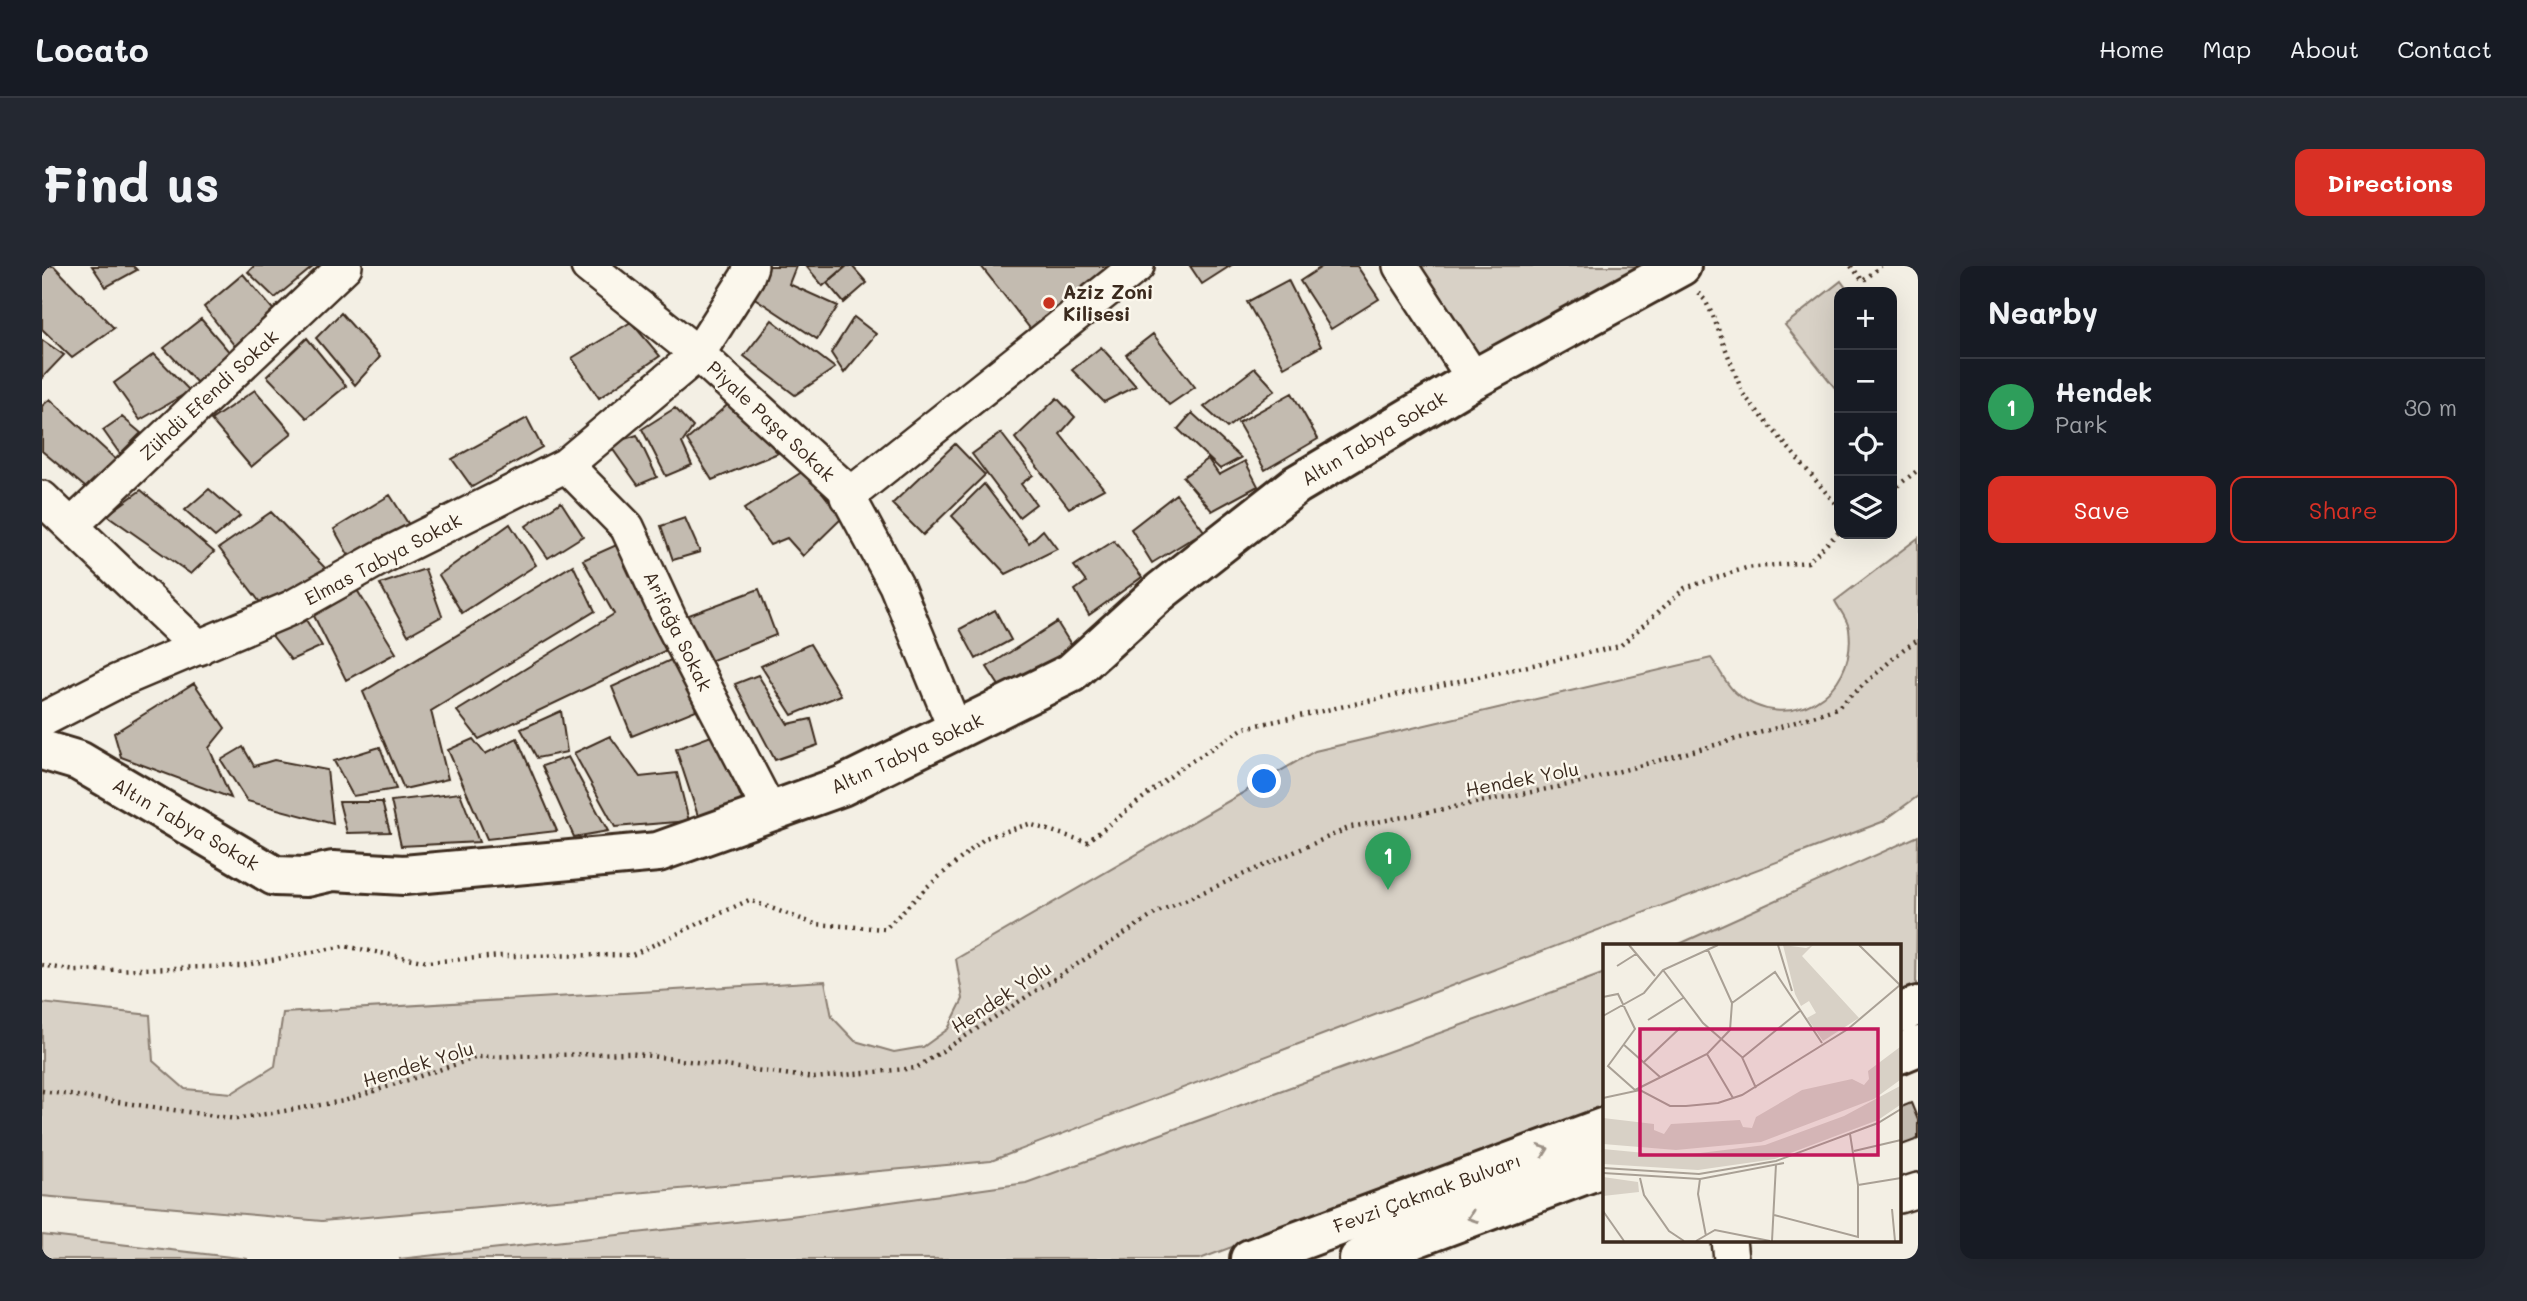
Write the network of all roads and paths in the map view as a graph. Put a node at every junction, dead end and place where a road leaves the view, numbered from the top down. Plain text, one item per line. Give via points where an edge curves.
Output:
1 (345, 266) edge
2 (588, 266) edge
3 (751, 266) edge
4 (1138, 266) edge
5 (1400, 266) edge
6 (1851, 266) edge
7 (1881, 266) edge
8 (1678, 268) edge
9 (698, 354) junction
10 (1474, 379) junction
11 (566, 465) junction
12 (1918, 470) edge
13 (1897, 486) edge
14 (846, 497) junction
15 (42, 498) edge
16 (1834, 502) edge
17 (72, 525) junction
18 (1834, 537) edge
19 (1918, 640) edge
20 (200, 648) junction
21 (42, 720) edge
22 (956, 730) junction
23 (42, 750) edge
24 (770, 812) junction
25 (42, 965) edge
26 (1918, 1006) edge
27 (1900, 1013) edge
28 (1918, 1046) edge
29 (1900, 1054) edge
30 (42, 1091) edge
31 (1603, 1128) edge
32 (1603, 1168) edge
33 (1918, 1190) edge
34 (1900, 1196) edge
35 (1250, 1259) edge
36 (1359, 1259) edge

1 - 17 street, Zühdü Efendi Sokak
2 - 9 street, Piyale Paşa Sokak
3 - 9 street, Elmas Tabya Sokak
4 - 14 street
5 - 10 street
6 - 7 path via 1863,281
8 - 10 street, Altın Tabya Sokak
8 - 16 path via 1705,300 1743,394
9 - 11 street, Elmas Tabya Sokak
9 - 14 street, Piyale Paşa Sokak via 843,487
10 - 22 street, Altın Tabya Sokak via 1296,485 1161,591 1071,673
11 - 20 street, Elmas Tabya Sokak via 291,608
11 - 24 street, Arifağa Sokak via 627,527
12 - 13 path
14 - 22 street, Piyale Paşa Sokak via 896,586
15 - 17 street
17 - 20 street
18 - 25 path via 1808,562 1746,568 1685,588 1620,646 1244,729 1181,768 1087,842 1029,824 985,838 885,929 815,924 749,900 632,955 428,962 344,946 240,966 75,971
19 - 30 path, Hendek Yolu via 1837,708 1784,726 1573,784 1351,827 1158,912 916,1068 814,1078 629,1053 478,1058 344,1101 236,1119
20 - 21 street, Elmas Tabya Sokak via 118,681
22 - 24 street, Altın Tabya Sokak via 842,786
23 - 24 street, Altın Tabya Sokak via 79,761 275,876 306,877 333,871 404,874 658,852
26 - 27 street
28 - 29 street
35 -> 31 street, Fevzi Çakmak Bulvarı
32 -> 36 street, Fevzi Çakmak Bulvarı
33 - 34 street

